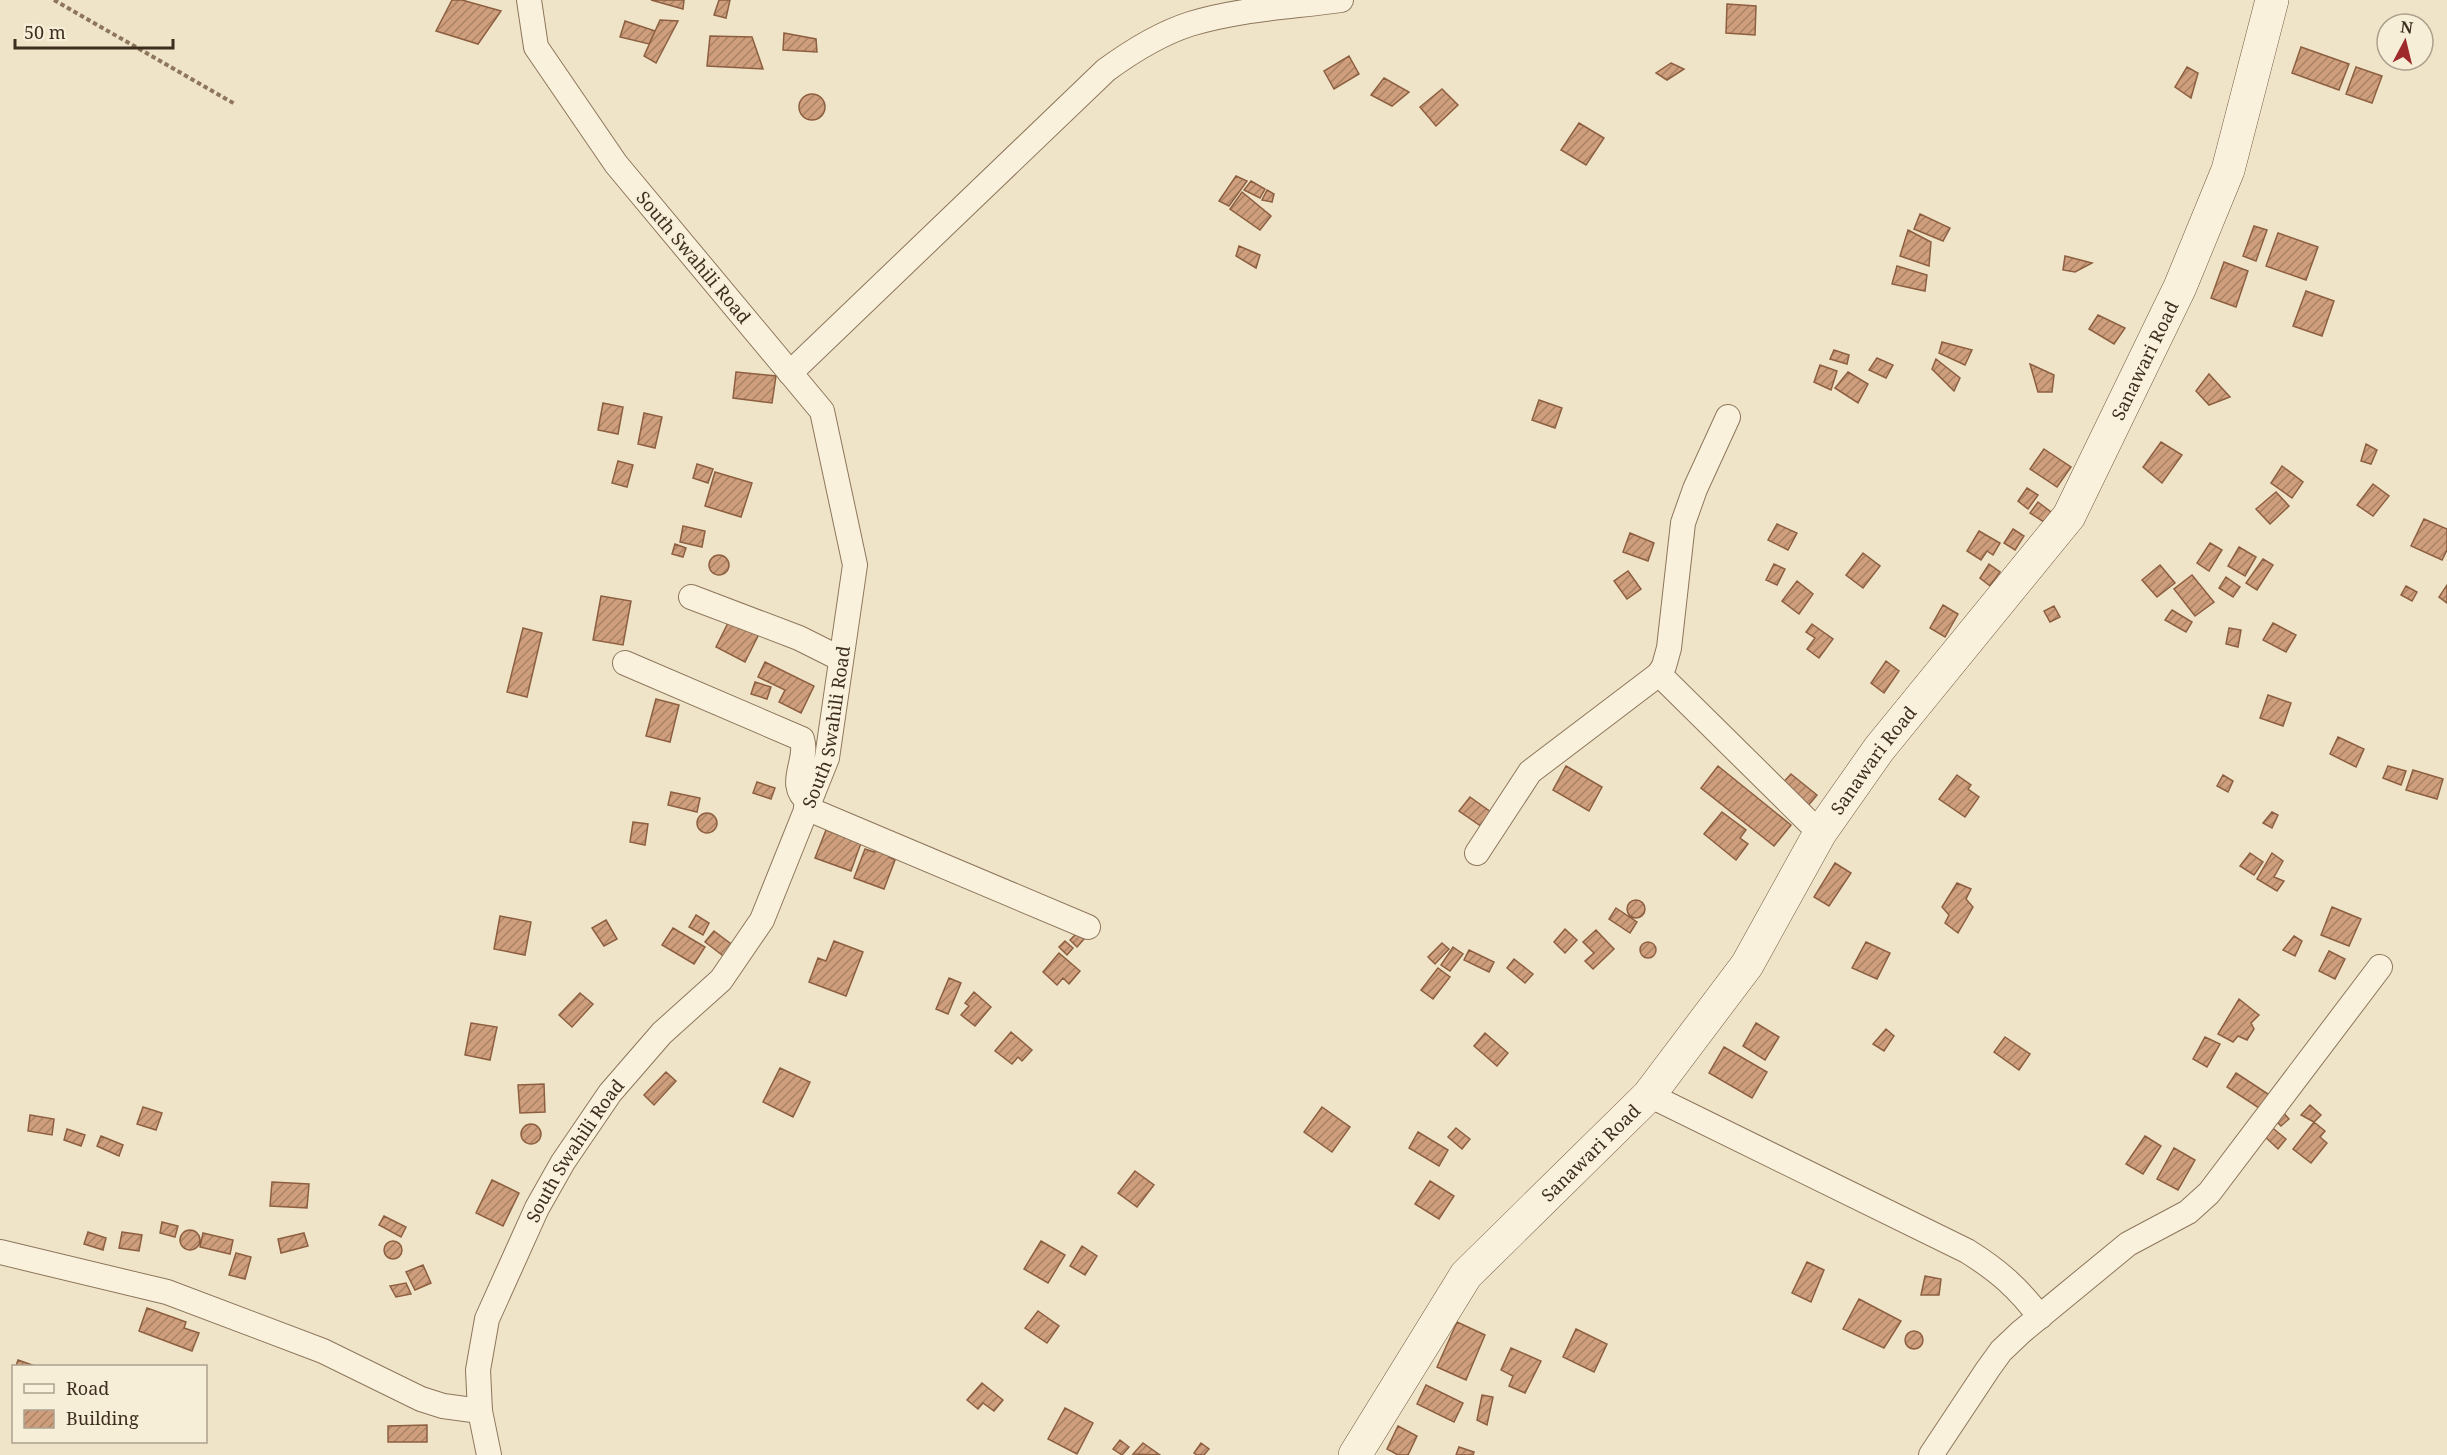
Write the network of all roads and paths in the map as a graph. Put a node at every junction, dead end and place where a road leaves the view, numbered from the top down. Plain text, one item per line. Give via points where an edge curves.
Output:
1 (54, 0) edge
2 (529, 0) edge
3 (1341, 0) edge
4 (2271, 0) edge
5 (235, 104) dead end
6 (790, 373) junction
7 (1728, 417) dead end
8 (691, 597) dead end
9 (841, 659) junction
10 (625, 663) dead end
11 (1659, 674) junction
12 (807, 805) junction
13 (1820, 833) junction
14 (1477, 853) dead end
15 (1088, 927) dead end
16 (2380, 968) dead end
17 (1649, 1095) junction
18 (0, 1252) edge
19 (2040, 1317) junction
20 (480, 1411) junction
21 (489, 1455) edge
22 (1355, 1455) edge
23 (1930, 1455) edge

1 - 5 path
2 - 6 street, South Swahili Road via 536,47 616,164
3 - 6 street via 1189,24 1127,54
4 - 13 street, Sanawari Road via 2228,170 2180,287 2069,516 1879,749
6 - 9 street, South Swahili Road via 822,411 855,565
7 - 11 street via 1683,523 1669,648
8 - 9 street via 799,638
9 - 12 street, South Swahili Road via 827,758
10 - 12 street via 802,739 797,788
11 - 13 street
11 - 14 street via 1530,772
12 - 15 street
12 - 20 street, South Swahili Road via 762,920 721,980 662,1033 610,1093 537,1208 487,1319 478,1370
13 - 17 street, Sanawari Road via 1747,965
16 - 19 street via 2209,1193 2188,1212 2128,1244
17 - 19 street via 1967,1251 2003,1275
17 - 22 street, Sanawari Road via 1466,1275
18 - 20 street via 168,1292 323,1351 421,1399
19 - 23 street via 2001,1351
20 - 21 street, South Swahili Road

